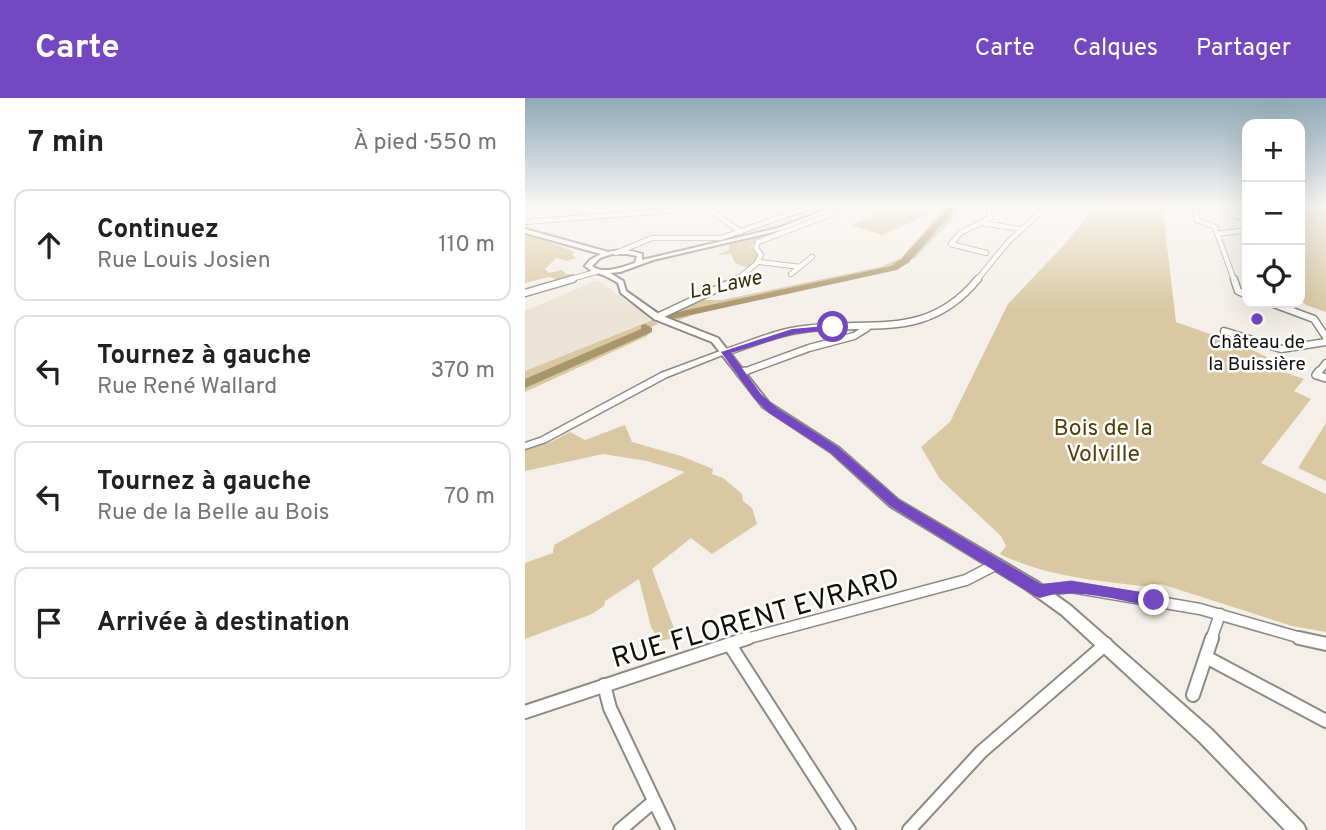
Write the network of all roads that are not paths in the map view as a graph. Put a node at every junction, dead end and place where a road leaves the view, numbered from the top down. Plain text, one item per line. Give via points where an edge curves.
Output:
1 (558, 241) edge
2 (647, 241) edge
3 (729, 241) edge
4 (760, 241) edge
5 (953, 241) edge
6 (1009, 241) edge
7 (1220, 241) edge
8 (637, 244) junction
9 (574, 246) junction
10 (700, 248) junction
11 (614, 253) junction
12 (636, 253) junction
13 (986, 253) dead end
14 (812, 257) dead end
15 (593, 260) junction
16 (760, 262) junction
17 (638, 263) junction
18 (800, 267) junction
19 (589, 268) junction
20 (631, 268) junction
21 (601, 272) junction
22 (791, 274) dead end
23 (572, 278) junction
24 (621, 282) junction
25 (525, 293) edge
26 (1242, 293) edge
27 (1284, 308) edge
28 (657, 317) junction
29 (867, 328) junction
30 (1224, 331) dead end
31 (1326, 340) edge
32 (726, 352) junction
33 (1325, 367) edge
34 (740, 373) junction
35 (1326, 378) edge
36 (525, 446) edge
37 (997, 564) junction
38 (1040, 592) junction
39 (1220, 614) junction
40 (1106, 644) junction
41 (730, 645) junction
42 (1326, 645) edge
43 (1206, 657) junction
44 (604, 685) junction
45 (1193, 695) dead end
46 (525, 712) edge
47 (1326, 721) edge
48 (653, 802) junction
49 (620, 830) edge
50 (668, 830) edge
51 (849, 830) edge
52 (909, 830) edge
53 (1297, 830) edge

1 - 9 main road
2 - 8 street
3 - 10 main road
4 - 16 street via 756,248
5 - 13 street via 951,244
6 - 29 street via 945,311
7 - 26 street
8 - 11 street
8 - 12 street
9 - 11 main road
9 - 15 main road
10 - 12 main road
10 - 17 main road
11 - 12 main road
11 - 15 main road
12 - 17 main road via 641,259
14 - 18 street
15 - 19 main road
16 - 18 street
16 - 28 street via 729,285
17 - 20 main road
18 - 22 street
19 - 21 main road
19 - 23 street
20 - 21 main road
20 - 24 main road
21 - 23 street
21 - 24 main road
23 - 25 street
24 - 28 main road via 629,298
27 - 31 street via 1314,319
28 - 32 main road via 715,341
29 - 32 street via 805,329
29 - 34 street
30 - 31 street via 1281,349
32 - 34 main road
32 - 36 street via 664,375
33 - 35 street via 1317,375
34 - 37 main road via 773,411 835,450 894,503
37 - 38 main road
37 - 41 street, RUE FLORENT EVRARD via 966,580
38 - 39 street via 1071,587
38 - 40 main road
39 - 42 street
39 - 43 street
40 - 52 street via 981,752
40 - 53 main road via 1206,736
41 - 44 street, RUE FLORENT EVRARD
41 - 51 street
43 - 45 street
43 - 47 street
44 - 46 street, RUE FLORENT EVRARD
44 - 48 street
48 - 49 street
48 - 50 street

